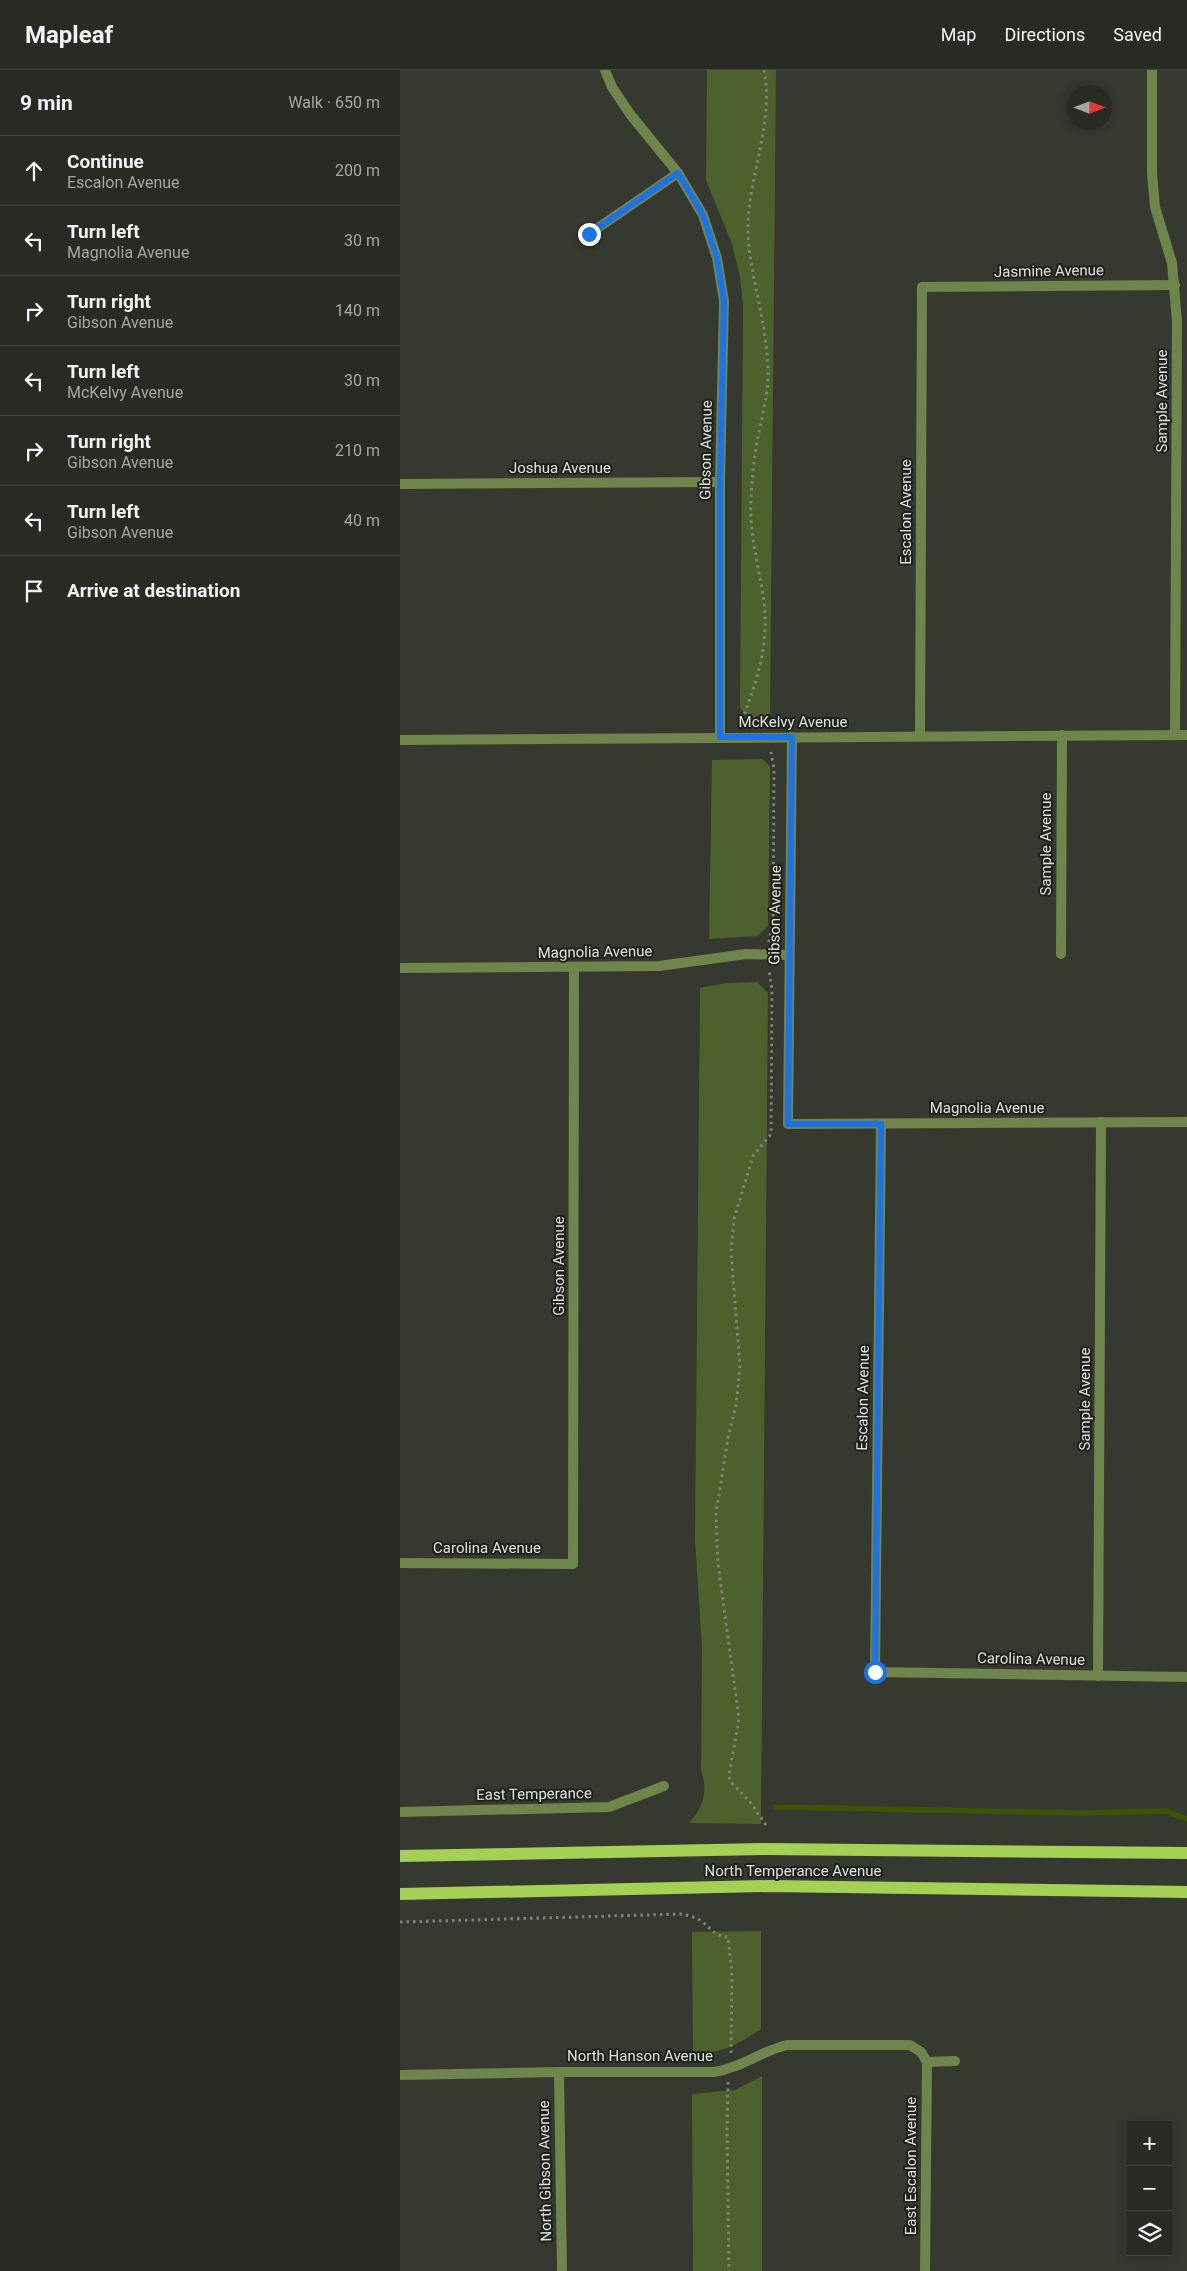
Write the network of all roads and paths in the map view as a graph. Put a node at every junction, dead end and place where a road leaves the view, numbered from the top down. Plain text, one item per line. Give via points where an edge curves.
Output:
1 (604, 70) edge
2 (1152, 70) edge
3 (678, 173) junction
4 (589, 234) dead end
5 (1176, 285) junction
6 (922, 287) joint
7 (720, 482) junction
8 (400, 484) edge
9 (1062, 735) junction
10 (1175, 735) junction
11 (1187, 735) edge
12 (920, 736) junction
13 (720, 737) junction
14 (792, 737) junction
15 (400, 740) edge
16 (1061, 954) dead end
17 (789, 955) junction
18 (400, 968) edge
19 (574, 968) junction
20 (1102, 1122) junction
21 (1187, 1122) edge
22 (788, 1124) joint
23 (881, 1124) junction
24 (400, 1563) edge
25 (573, 1564) joint
26 (875, 1672) joint
27 (1098, 1676) junction
28 (1187, 1677) edge
29 (664, 1786) dead end
30 (400, 1812) edge
31 (1187, 1853) edge
32 (400, 1856) edge
33 (1187, 1892) edge
34 (400, 1894) edge
35 (400, 1922) edge
36 (731, 2050) dead end
37 (955, 2061) dead end
38 (927, 2062) junction
39 (559, 2072) junction
40 (400, 2074) edge
41 (728, 2088) dead end
42 (562, 2271) edge
43 (729, 2271) edge
44 (926, 2271) edge

1 - 3 street, Gibson Avenue via 630,114
2 - 5 street, Sample Avenue via 1155,207
3 - 4 street
3 - 7 street, Gibson Avenue via 703,215 717,258 724,301
5 - 6 street, Jasmine Avenue
5 - 10 street, Sample Avenue
6 - 12 street, Escalon Avenue
7 - 8 street, Joshua Avenue
7 - 13 street, Gibson Avenue
9 - 10 street, McKelvy Avenue
9 - 12 street, McKelvy Avenue
9 - 16 street, Sample Avenue
10 - 11 street, McKelvy Avenue
12 - 14 street, McKelvy Avenue
13 - 14 street, McKelvy Avenue
13 - 15 street, McKelvy Avenue
14 - 17 street, Gibson Avenue
17 - 19 street, Magnolia Avenue via 746,954 659,966
17 - 22 street, Gibson Avenue
18 - 19 street, Magnolia Avenue
19 - 25 street, Gibson Avenue
20 - 21 street, Magnolia Avenue
20 - 23 street, Magnolia Avenue
20 - 27 street, Sample Avenue
22 - 23 street, Magnolia Avenue
23 - 26 street, Escalon Avenue
24 - 25 street, Carolina Avenue
26 - 27 street, Carolina Avenue
27 - 28 street, Carolina Avenue
29 - 30 street, East Temperance via 609,1808
31 - 32 main road, North Temperance Avenue via 765,1849
33 - 34 main road, North Temperance Avenue via 769,1886
35 - 36 path via 692,1916 715,1934 728,1937 732,1972
37 - 38 street
38 - 39 street, North Hanson Avenue via 921,2052 910,2045 787,2045 771,2049 729,2070 714,2072
38 - 44 street, East Escalon Avenue
39 - 40 street, North Hanson Avenue
39 - 42 street, North Gibson Avenue
41 - 43 path

